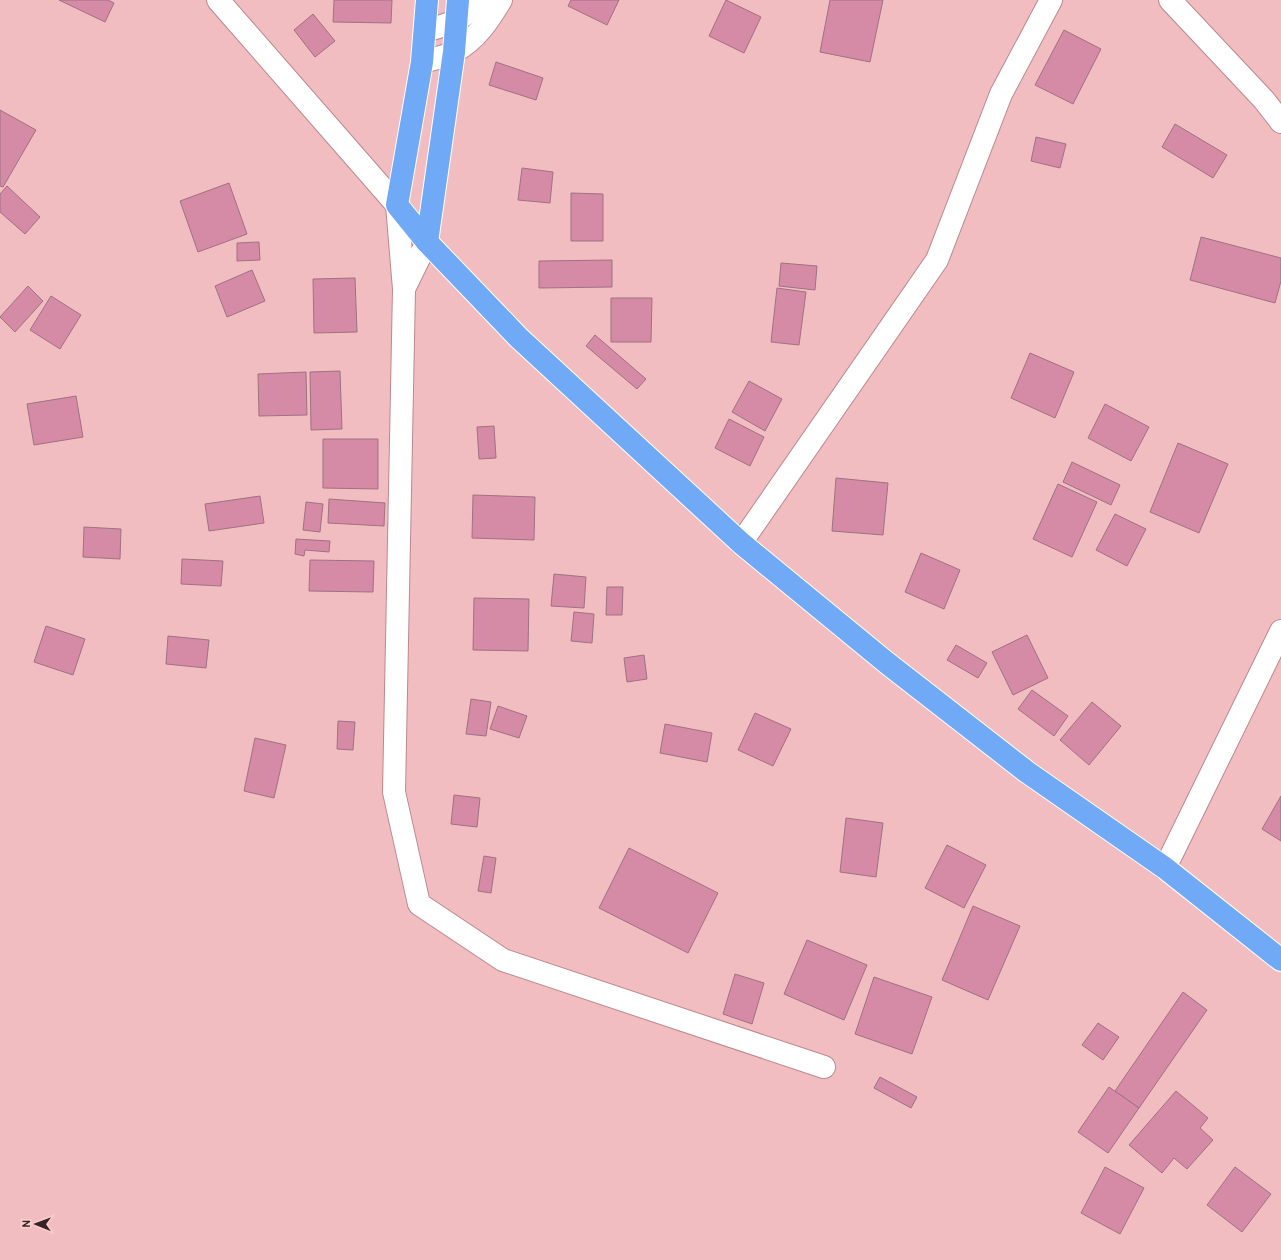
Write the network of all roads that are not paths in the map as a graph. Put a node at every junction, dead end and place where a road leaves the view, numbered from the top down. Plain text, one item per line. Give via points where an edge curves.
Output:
1 (218, 0) edge
2 (427, 0) edge
3 (478, 0) edge
4 (501, 0) edge
5 (1051, 0) edge
6 (1170, 0) edge
7 (457, 11) edge
8 (425, 31) junction
9 (454, 52) junction
10 (422, 62) junction
11 (1281, 122) edge
12 (397, 205) junction
13 (428, 242) junction
14 (404, 289) junction
15 (741, 543) junction
16 (1281, 631) edge
17 (1165, 868) junction
18 (1278, 955) edge
19 (824, 1067) dead end

1 - 12 street
2 - 8 highway
3 - 7 street via 469,11
4 - 9 street via 484,26 468,43
5 - 15 street via 1001,94 937,260
6 - 11 street via 1264,100
7 - 8 street
7 - 9 highway
8 - 10 highway
9 - 10 street
9 - 13 highway
10 - 12 highway
12 - 13 highway
12 - 14 street
13 - 14 street
13 - 15 highway via 519,338
14 - 19 street via 394,792 419,904 502,960
15 - 17 highway via 887,663 1027,772
16 - 17 street
17 - 18 highway

